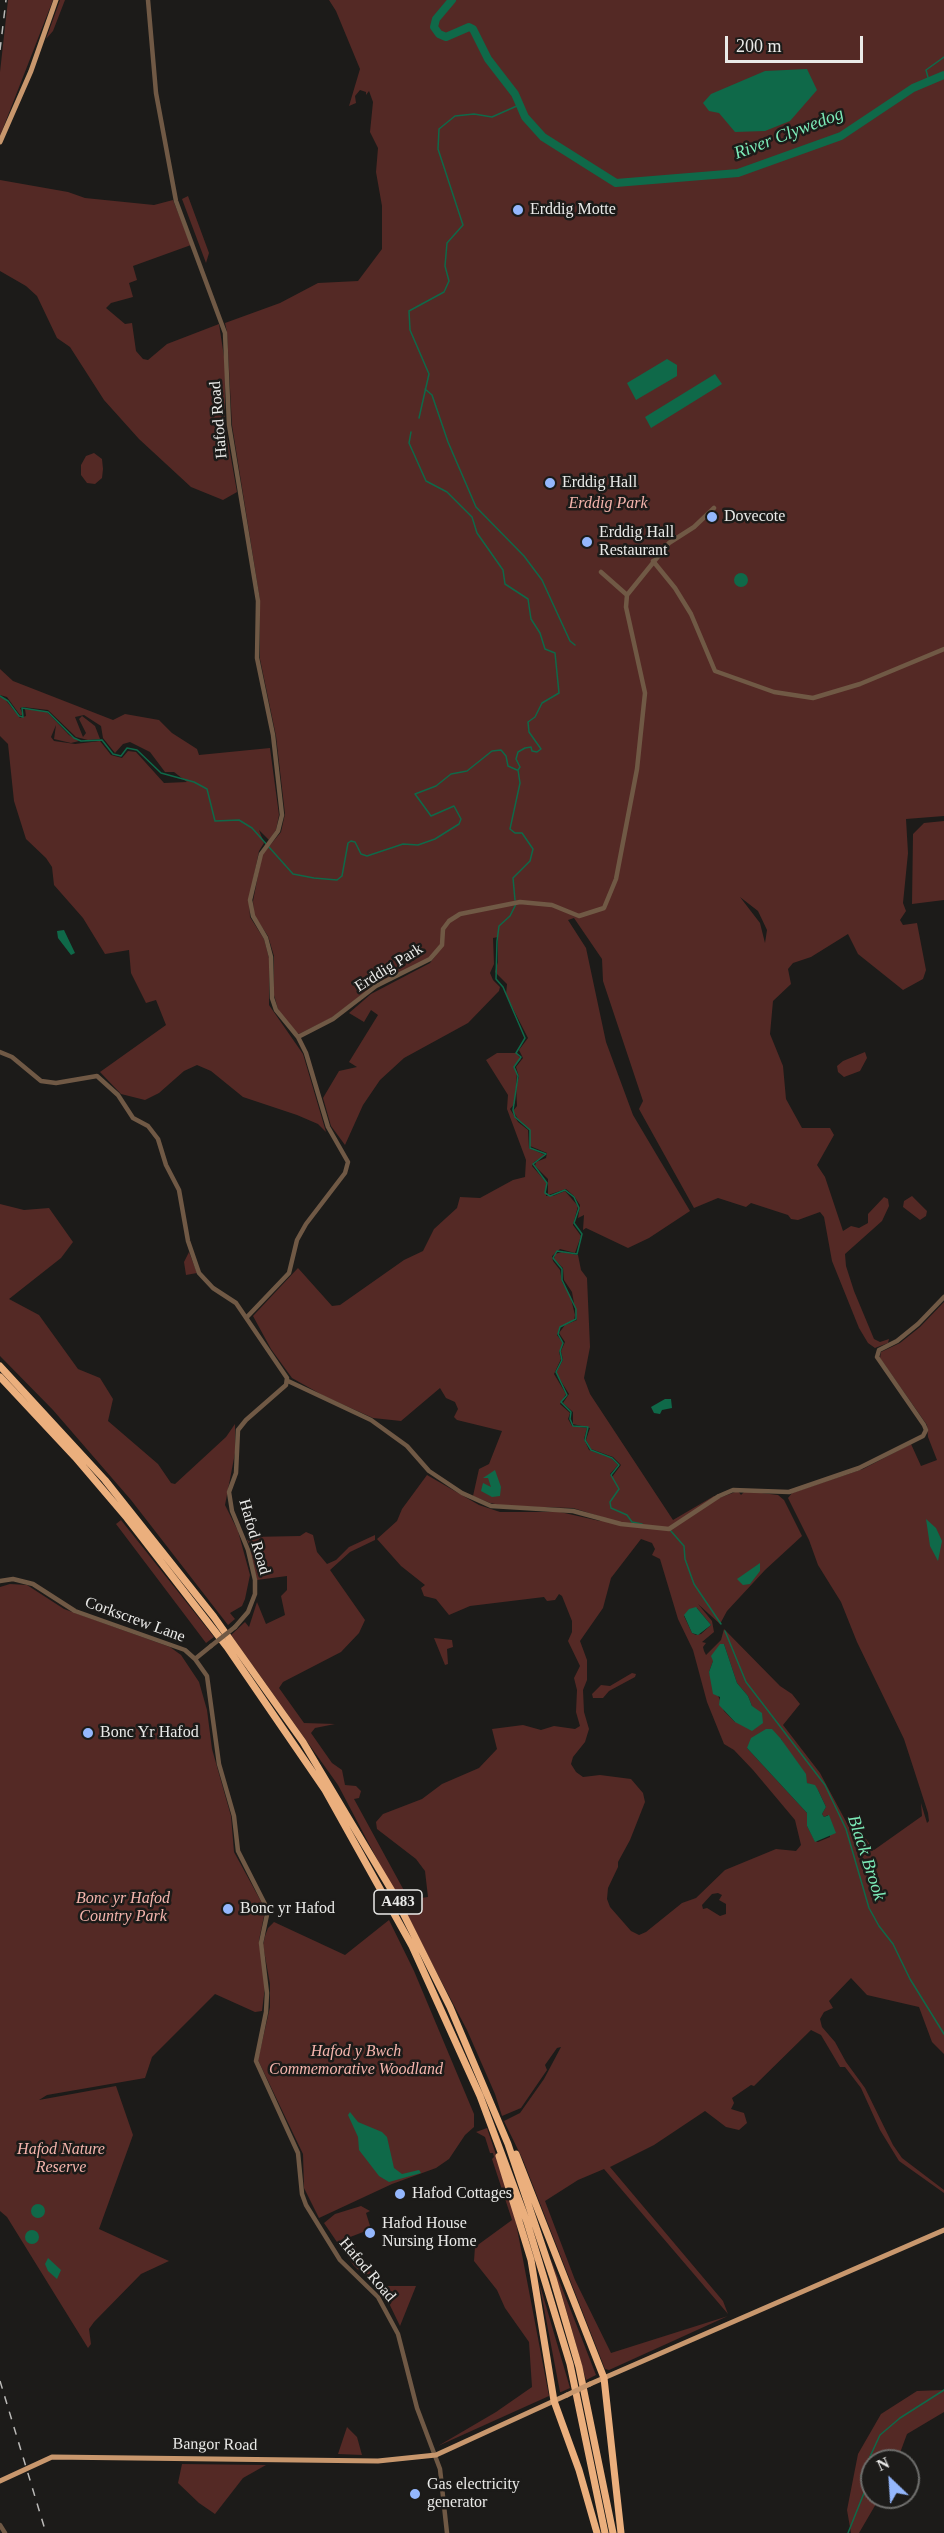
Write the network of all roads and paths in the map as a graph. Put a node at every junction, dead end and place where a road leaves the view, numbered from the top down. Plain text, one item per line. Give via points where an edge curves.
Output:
1 (56, 0) edge
2 (148, 0) edge
3 (0, 142) edge
4 (714, 508) dead end
5 (653, 561) junction
6 (601, 572) dead end
7 (627, 595) junction
8 (944, 649) edge
9 (298, 1038) junction
10 (0, 1052) edge
11 (944, 1297) edge
12 (248, 1317) junction
13 (0, 1366) edge
14 (0, 1377) edge
15 (288, 1382) junction
16 (0, 1581) edge
17 (195, 1659) junction
18 (494, 2133) junction
19 (508, 2144) junction
20 (944, 2230) edge
21 (604, 2378) junction
22 (554, 2401) junction
23 (436, 2455) junction
24 (0, 2481) edge
25 (0, 2525) edge
26 (5, 2533) edge
27 (447, 2533) edge
28 (597, 2533) edge
29 (604, 2533) edge
30 (613, 2533) edge
31 (621, 2533) edge

1 - 3 main road
2 - 9 street, Hafod Road via 156,93 176,201 225,333 233,454 258,601 257,658 271,725 282,815 279,831 261,854 250,900 271,957 276,1010
4 - 5 street via 669,543
5 - 7 street
5 - 8 street via 691,615 715,671 774,692 813,698 860,684
6 - 7 street
7 - 9 street, Erddig Park via 626,607 645,693 637,769 613,891 604,908 579,916 552,905 516,902 460,914 443,929 442,945 430,959 376,986 333,1019
9 - 12 street via 328,1127 348,1162 345,1173 297,1240 289,1273
10 - 12 street via 41,1081 56,1083 97,1077 118,1095 133,1118 148,1126 158,1139 178,1190 188,1241 200,1274
11 - 15 street via 918,1324 879,1350 877,1357 924,1425 923,1436 859,1468 789,1492 733,1490 669,1529 621,1524 573,1511 491,1506 429,1472 407,1446 371,1420
12 - 15 street
13 - 19 highway, A483 via 158,1543 303,1742 416,1935 460,2027
14 - 18 highway, A483 via 75,1457 149,1545 290,1737 352,1837 412,1946
15 - 17 street, Hafod Road, bridge via 238,1430 236,1473 229,1492 232,1511 248,1550 255,1594 248,1612 235,1628
16 - 17 street, Corkscrew Lane via 13,1579 33,1584 75,1611 175,1646
17 - 23 street, Hafod Road via 207,1676 210,1689 217,1753 234,1816 238,1851 268,1910 261,1943 266,2012 256,2061 298,2153 306,2205 337,2256 378,2298 393,2324 422,2424
18 - 22 highway via 531,2260
18 - 29 highway, A483 via 557,2318 589,2449
19 - 21 highway via 517,2156
19 - 30 highway, A483 via 579,2367
20 - 21 main road, Bangor Road
21 - 22 main road, Bangor Road, bridge
21 - 31 highway
22 - 23 main road, Bangor Road
22 - 28 highway
23 - 24 main road, Bangor Road via 378,2461 52,2457
23 - 27 street, Hafod Road
25 - 26 street

